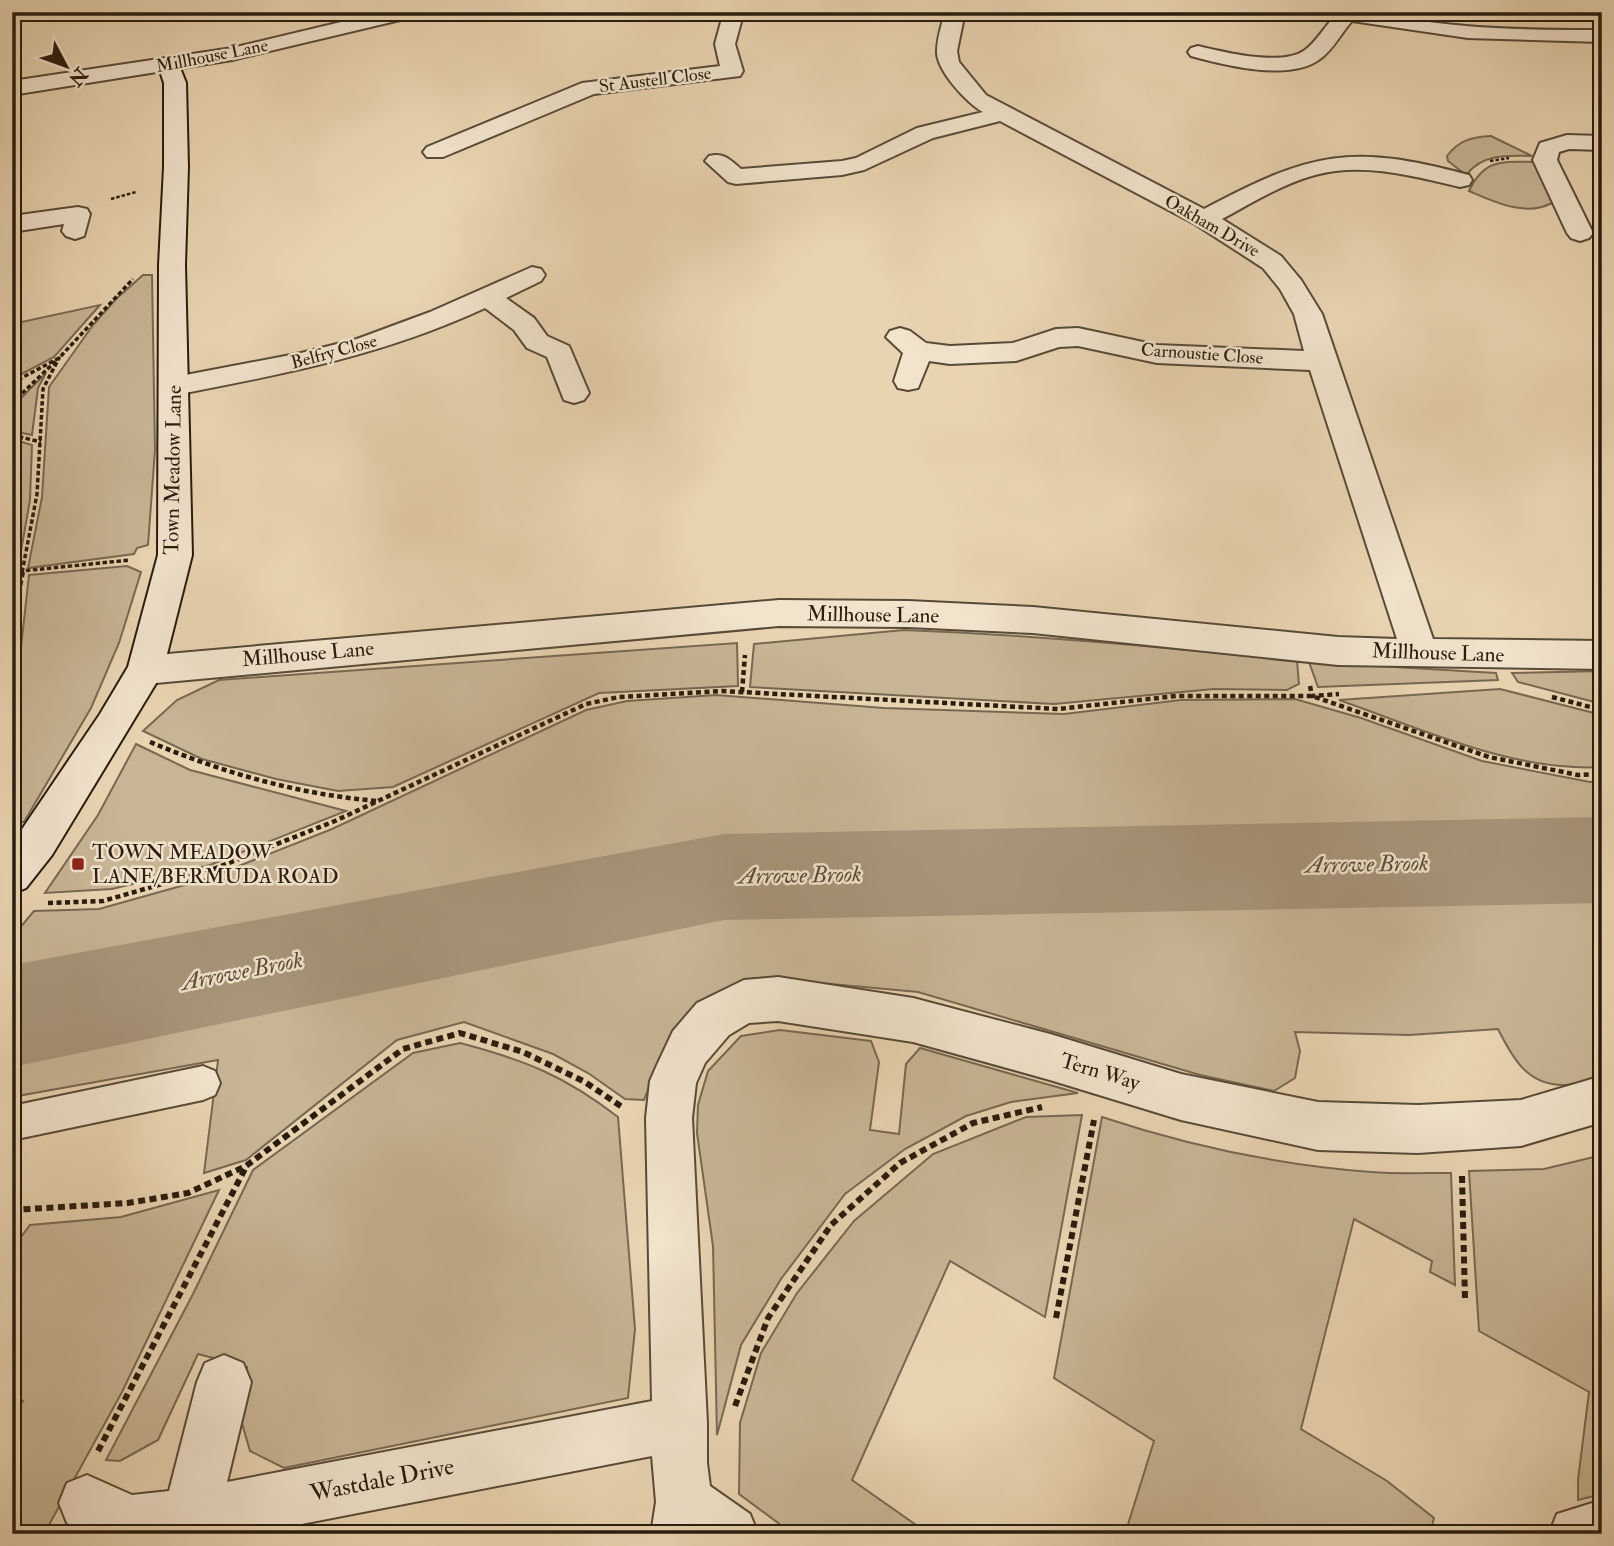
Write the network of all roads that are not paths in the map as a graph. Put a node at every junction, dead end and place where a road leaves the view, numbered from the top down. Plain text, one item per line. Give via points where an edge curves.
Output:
1 (410, 12) edge
2 (727, 12) edge
3 (955, 12) edge
4 (1341, 13) edge
5 (1602, 36) edge
6 (1198, 52) dead end
7 (169, 65) junction
8 (12, 88) edge
9 (1004, 113) junction
10 (440, 122) dead end
11 (464, 141) junction
12 (1602, 143) edge
13 (435, 152) dead end
14 (717, 161) dead end
15 (1460, 180) road end
16 (1204, 219) junction
17 (77, 222) road end
18 (12, 224) edge
19 (1580, 233) dead end
20 (532, 275) dead end
21 (488, 298) junction
22 (1322, 361) junction
23 (908, 381) dead end
24 (174, 386) junction
25 (574, 393) dead end
26 (1420, 653) junction
27 (1602, 655) edge
28 (145, 670) junction
29 (12, 875) edge
30 (203, 1083) dead end
31 (1602, 1099) edge
32 (12, 1123) edge
33 (224, 1382) dead end
34 (680, 1423) junction
35 (90, 1481) road end
36 (191, 1517) junction
37 (682, 1518) edge
38 (1602, 1528) edge
39 (730, 1534) edge
40 (1577, 1534) edge

1 - 7 street, Millhouse Lane
2 - 11 street, St Austell Close via 726,44 737,78 590,88
3 - 9 street, Oakham Drive via 949,63 978,100
4 - 5 street via 1453,33
4 - 6 street via 1308,58 1225,68
7 - 8 street, Millhouse Lane
7 - 24 street, Town Meadow Lane via 175,83
9 - 14 street via 925,133 864,163 730,187
9 - 16 street, Oakham Drive
10 - 11 street
11 - 13 street, St Austell Close
12 - 19 street via 1567,142 1548,148 1545,160
15 - 16 street via 1430,160 1331,164 1288,176
16 - 22 street, Oakham Drive via 1272,262 1292,286 1308,314
17 - 18 street
20 - 21 street, Belfry Close
21 - 24 street, Belfry Close via 341,352
21 - 25 street via 524,324 537,342 559,352
22 - 23 street, Carnoustie Close via 1157,354 1078,337 1056,338 1016,352 950,355 909,344
22 - 26 street, Oakham Drive
24 - 28 street, Town Meadow Lane via 175,555
26 - 27 street, Millhouse Lane
26 - 28 street, Millhouse Lane via 1338,650 1033,620 779,613
28 - 29 street, Town Meadow Lane via 38,842
30 - 32 lane
31 - 34 street, Tern Way via 1521,1123 1418,1129 1318,1126 1181,1097 913,1020 778,999 744,1002 713,1019 689,1047 673,1081 669,1129
33 - 36 street
34 - 36 street, Wastdale Drive
34 - 37 street
35 - 36 street, Wastdale Drive via 131,1523
37 - 39 street
38 - 40 street

